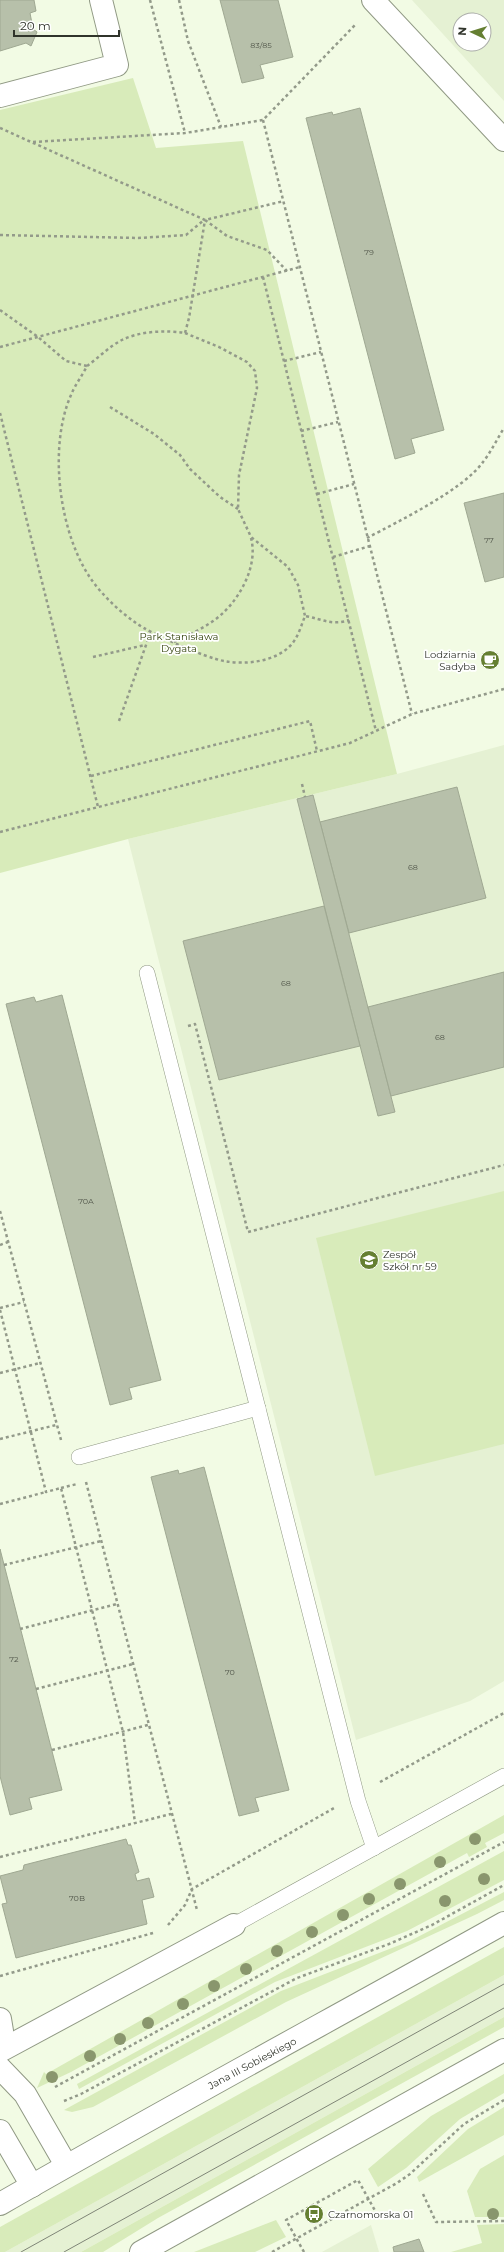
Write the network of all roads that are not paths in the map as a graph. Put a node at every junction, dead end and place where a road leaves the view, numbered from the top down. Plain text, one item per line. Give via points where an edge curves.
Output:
1 (101, 0) edge
2 (374, 2) edge
3 (0, 96) edge
4 (504, 140) edge
5 (147, 973) dead end
6 (258, 1408) junction
7 (79, 1457) road end
8 (504, 1776) edge
9 (374, 1848) junction
10 (504, 1923) edge
11 (234, 1925) joint
12 (0, 2019) edge
13 (0, 2035) edge
14 (504, 2050) edge
15 (0, 2051) edge
16 (0, 2068) edge
17 (0, 2131) edge
18 (66, 2165) junction
19 (32, 2186) junction
20 (0, 2204) edge
21 (141, 2252) edge

1 - 3 main road via 117,65
2 - 4 main road
5 - 6 lane
6 - 7 lane
6 - 9 lane via 358,1801
8 - 9 lane
9 - 11 lane
10 - 18 main road, Jana III Sobieskiego
11 - 15 main road
12 - 13 main road
14 - 21 main road
16 - 18 main road via 25,2094
17 - 19 main road
18 - 19 main road, Jana III Sobieskiego
19 - 20 main road, Jana III Sobieskiego

